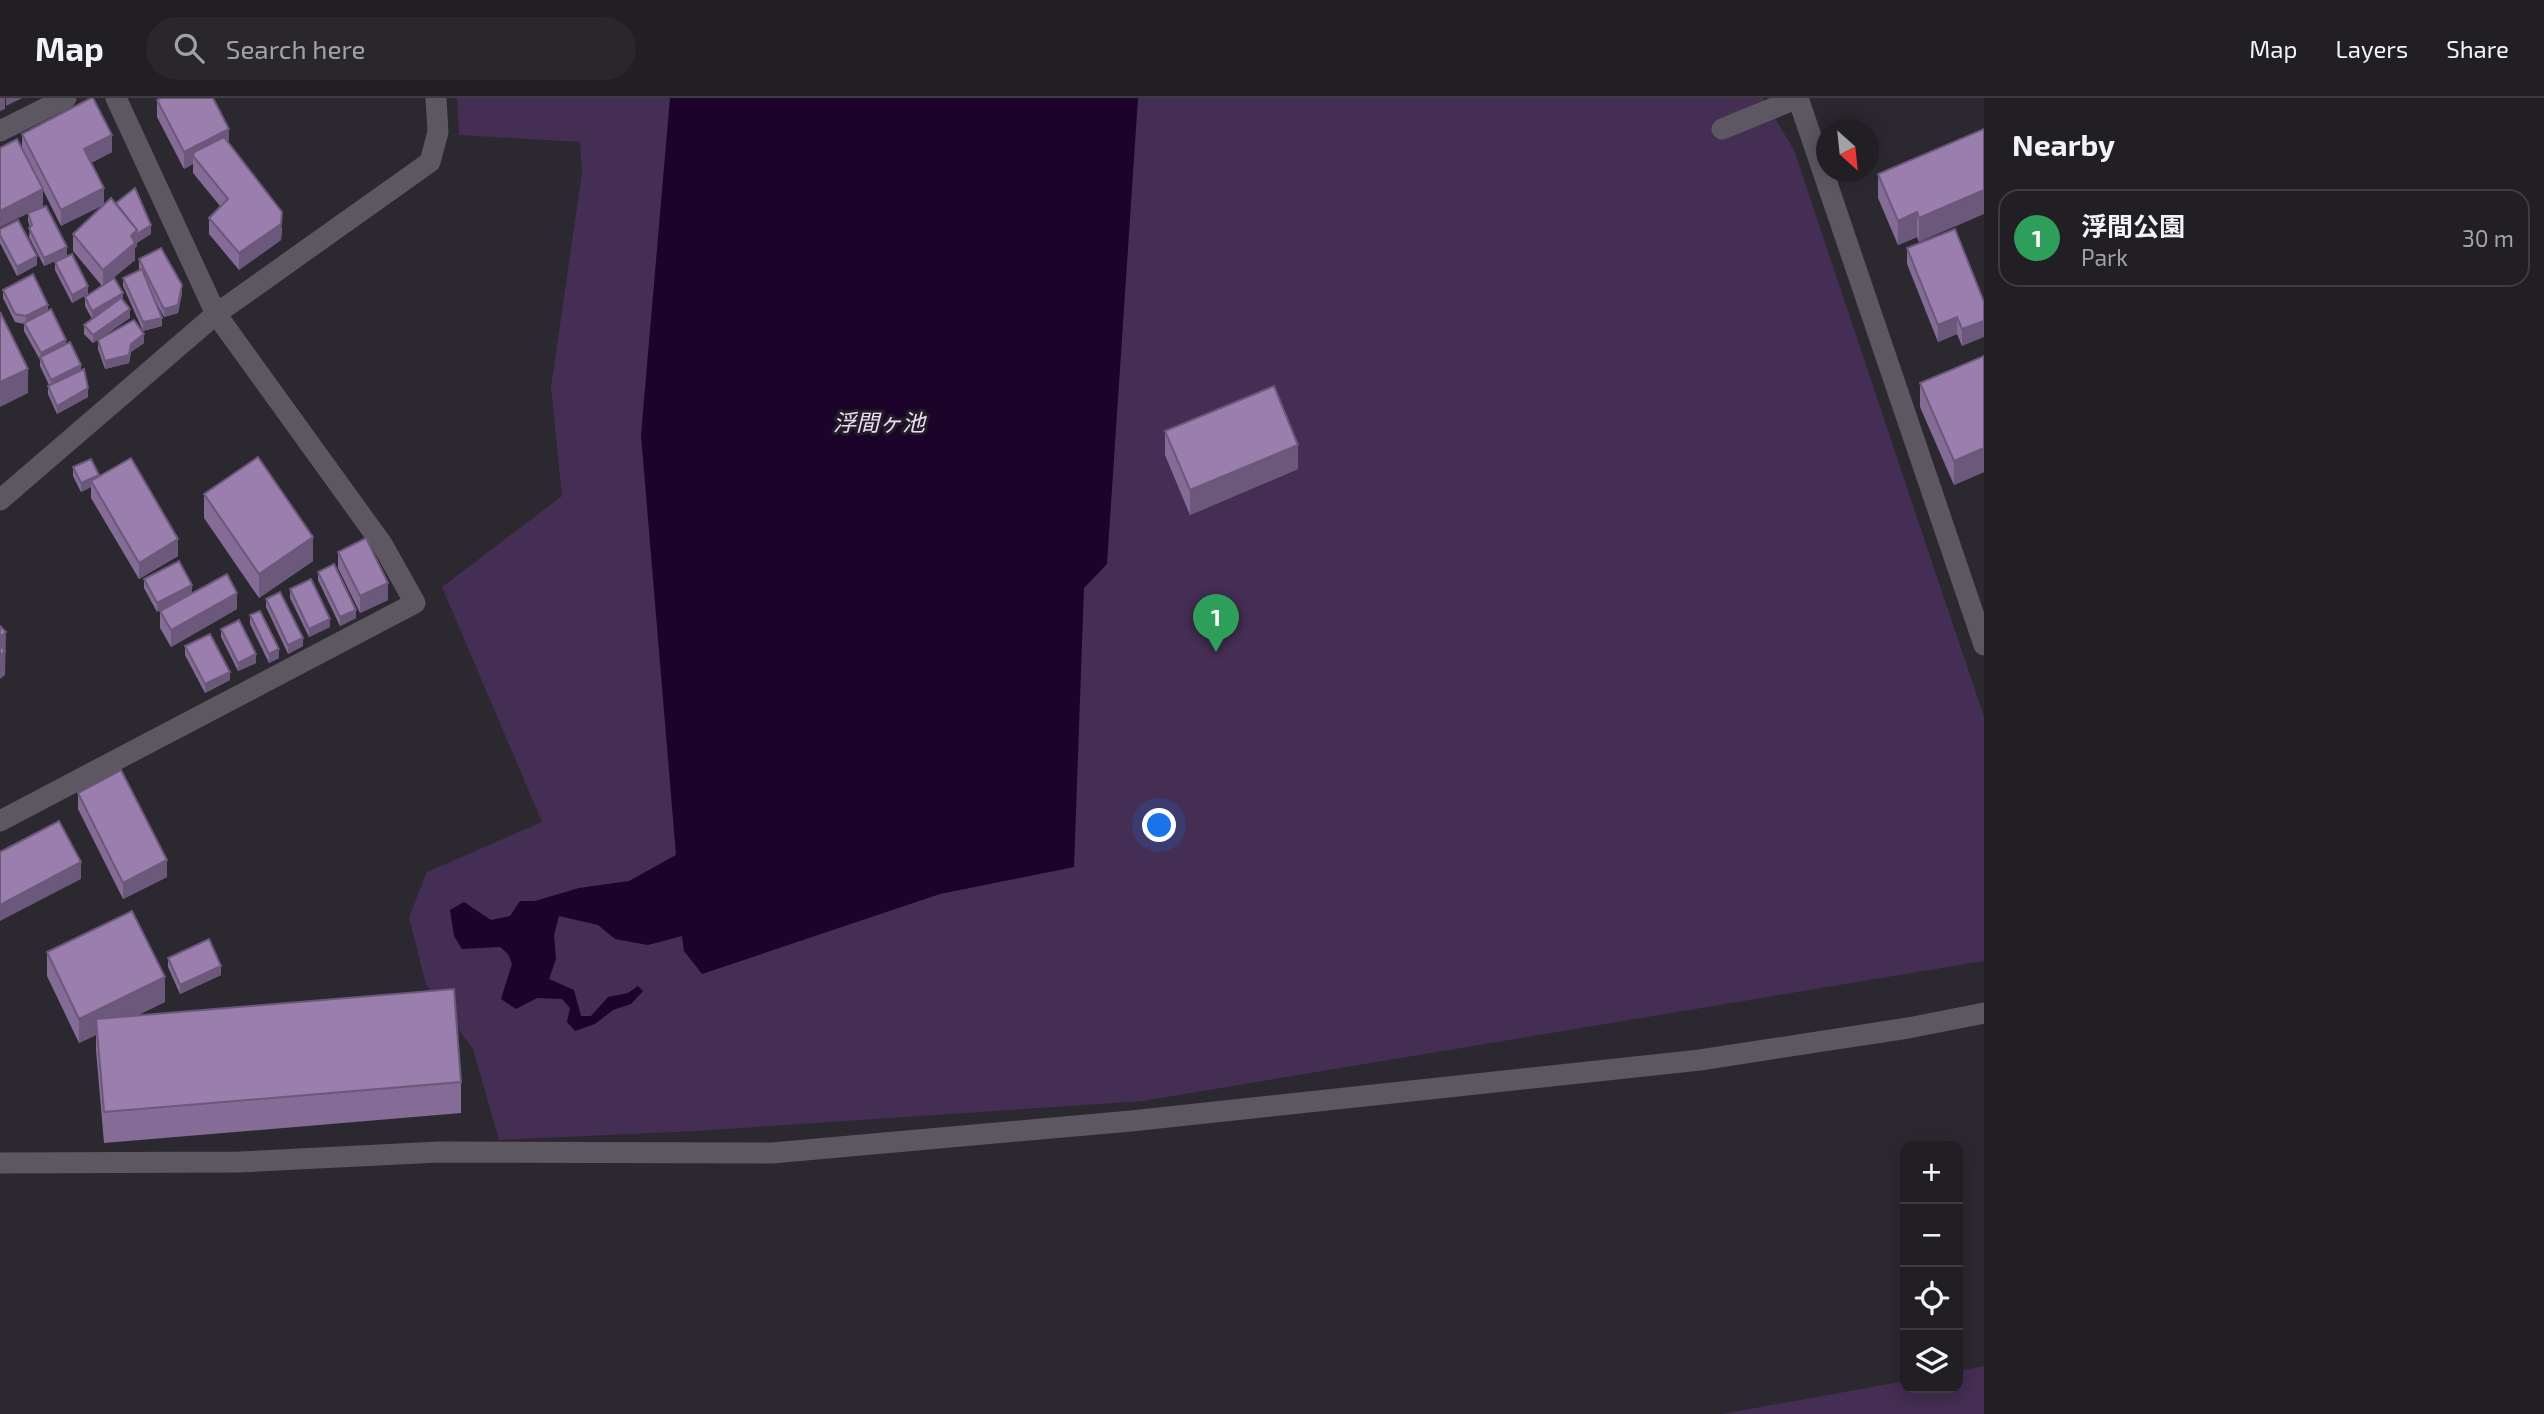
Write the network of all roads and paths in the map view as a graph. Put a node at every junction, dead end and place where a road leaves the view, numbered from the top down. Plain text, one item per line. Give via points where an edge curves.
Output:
1 (66, 98) edge
2 (116, 98) edge
3 (436, 98) edge
4 (1798, 98) edge
5 (1722, 129) dead end
6 (0, 131) edge
7 (216, 314) junction
8 (0, 500) edge
9 (1975, 591) edge
10 (1984, 645) edge
11 (0, 821) edge
12 (1984, 1013) edge
13 (0, 1163) edge

1 - 6 street
2 - 7 street
3 - 7 street via 438,132 430,162
4 - 5 street
4 - 9 street
7 - 8 street
7 - 11 street via 382,544 415,603
9 - 10 street
12 - 13 street via 1700,1060 1131,1121 772,1153 452,1152 239,1162

